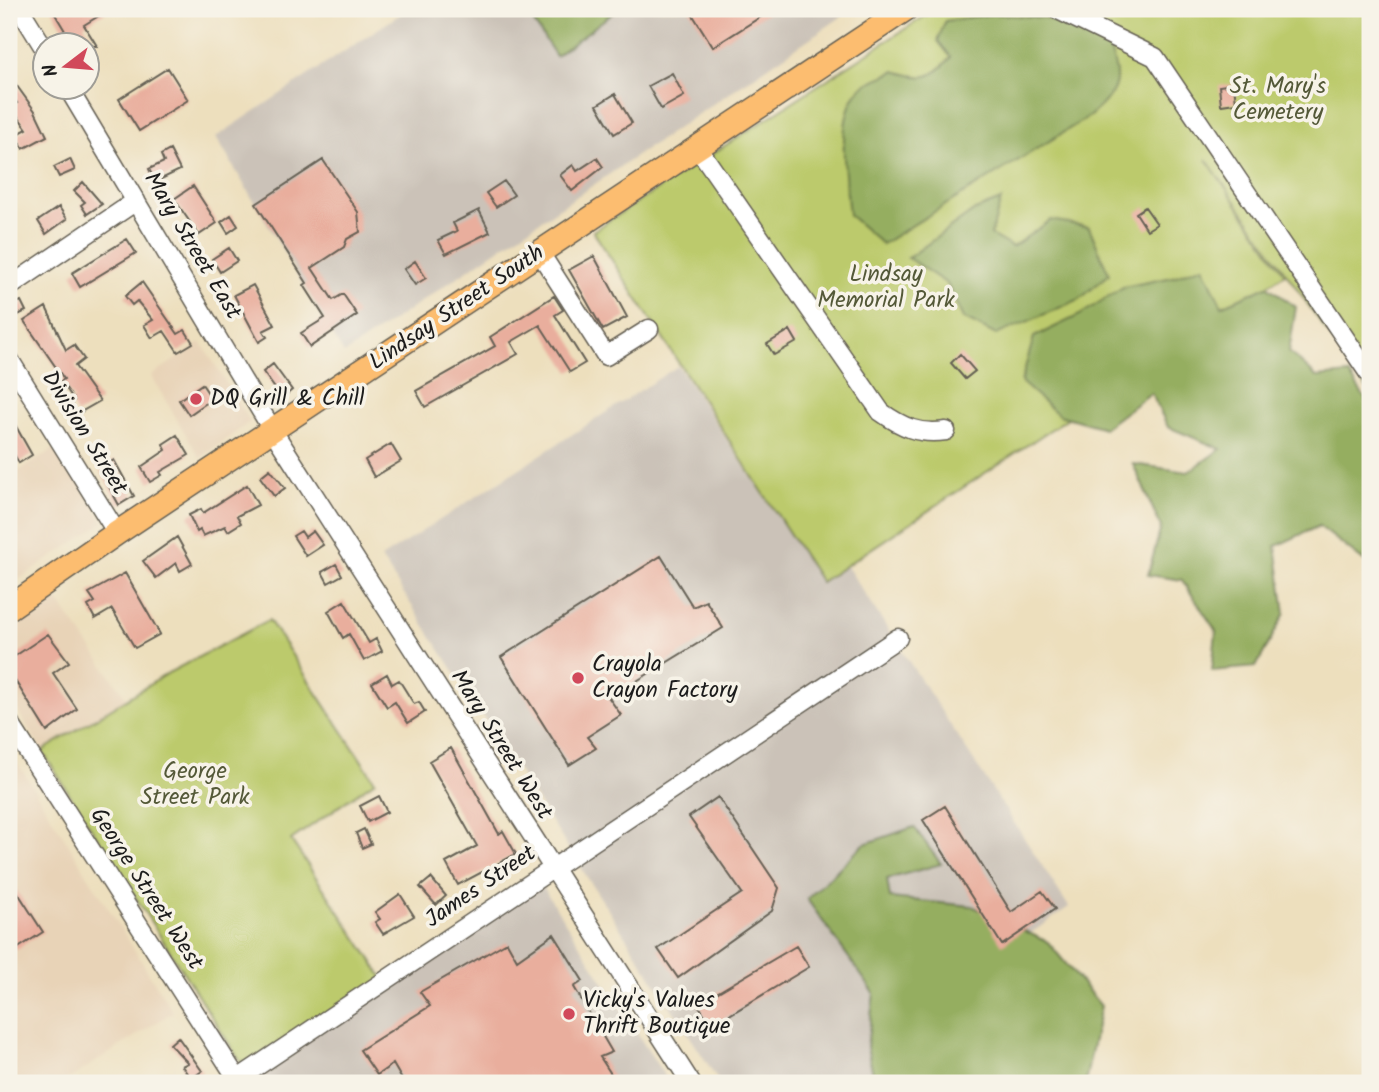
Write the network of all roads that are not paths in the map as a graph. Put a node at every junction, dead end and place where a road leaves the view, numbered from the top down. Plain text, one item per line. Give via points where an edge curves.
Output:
1 (20, 9) edge
2 (906, 9) edge
3 (1056, 9) edge
4 (34, 32) edge
5 (76, 102) edge
6 (698, 148) junction
7 (136, 201) junction
8 (540, 253) junction
9 (9, 287) edge
10 (649, 330) dead end
11 (9, 359) edge
12 (1370, 375) edge
13 (273, 430) junction
14 (946, 431) dead end
15 (117, 533) junction
16 (9, 608) edge
17 (898, 638) dead end
18 (9, 722) edge
19 (551, 870) junction
20 (236, 1082) edge
21 (691, 1083) edge

1 - 4 street
2 - 6 main road, Lindsay Street South
3 - 12 street via 1155,57
5 - 7 street, Mary Street East
6 - 8 main road, Lindsay Street South
6 - 14 street via 881,412 917,431
7 - 9 street
7 - 13 street, Mary Street East
8 - 10 street via 606,356
8 - 13 main road, Lindsay Street South
11 - 15 street, Division Street
13 - 15 main road, Lindsay Street South
13 - 19 street, Mary Street West
15 - 16 main road, Lindsay Street South
17 - 19 street, James Street
18 - 20 street, George Street West
19 - 20 street, James Street
19 - 21 street, Mary Street West

